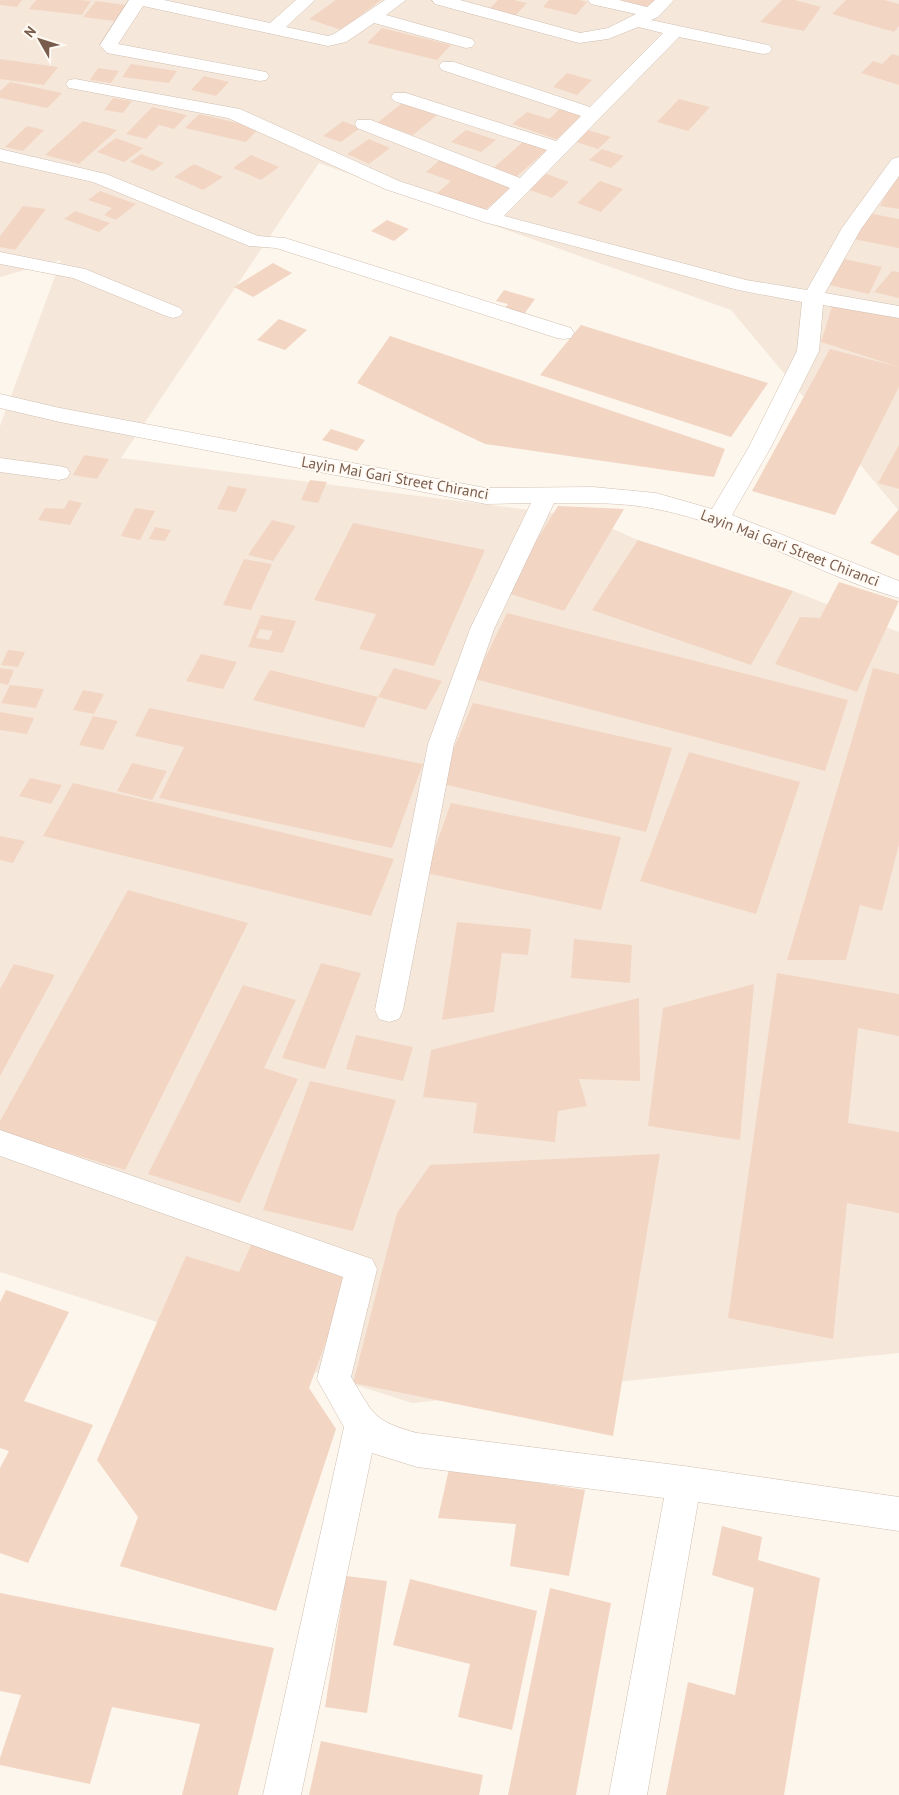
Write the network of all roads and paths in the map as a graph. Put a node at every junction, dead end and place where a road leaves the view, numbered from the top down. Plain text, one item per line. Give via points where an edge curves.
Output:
1 (139, 0) edge
2 (306, 0) edge
3 (397, 0) edge
4 (441, 0) edge
5 (597, 0) edge
6 (665, 0) edge
7 (372, 17) junction
8 (644, 18) junction
9 (272, 30) junction
10 (675, 31) junction
11 (466, 43) dead end
12 (763, 49) dead end
13 (448, 66) dead end
14 (260, 76) dead end
15 (75, 84) dead end
16 (400, 97) dead end
17 (594, 114) junction
18 (364, 124) dead end
19 (560, 148) junction
20 (0, 155) edge
21 (899, 163) edge
22 (523, 186) junction
23 (491, 218) junction
24 (0, 258) edge
25 (813, 297) junction
26 (173, 312) dead end
27 (899, 312) edge
28 (564, 332) dead end
29 (0, 401) edge
30 (0, 465) edge
31 (59, 473) dead end
32 (546, 495) junction
33 (718, 518) junction
34 (899, 590) edge
35 (389, 1010) dead end
36 (0, 1143) edge
37 (361, 1425) junction
38 (684, 1483) junction
39 (899, 1514) edge
40 (282, 1795) edge
41 (628, 1795) edge

1 - 9 street
1 - 14 street via 109,45 113,49
2 - 9 street
3 - 7 street
4 - 8 street via 579,38 598,36
5 - 8 street
6 - 8 street
7 - 9 street via 340,38 328,40
7 - 11 street
8 - 10 street
10 - 12 street
10 - 17 street
13 - 17 street
15 - 23 street via 233,113 392,185
16 - 19 street
17 - 19 street
18 - 22 street
19 - 22 street
20 - 28 street via 99,178 234,235 256,242 278,242
21 - 25 street via 852,228
22 - 23 street
23 - 25 street via 745,286
24 - 26 street via 78,273
25 - 27 street
25 - 33 street via 808,351 760,447
29 - 32 street, Layin Mai Gari Street Chiranci via 486,496
30 - 31 street
32 - 33 street, Layin Mai Gari Street Chiranci via 593,495 656,501
32 - 35 street via 482,629 441,744
33 - 34 street, Layin Mai Gari Street Chiranci
36 - 37 street via 362,1269 334,1378
37 - 38 street via 380,1440 417,1450
37 - 40 street
38 - 39 street
38 - 41 street

